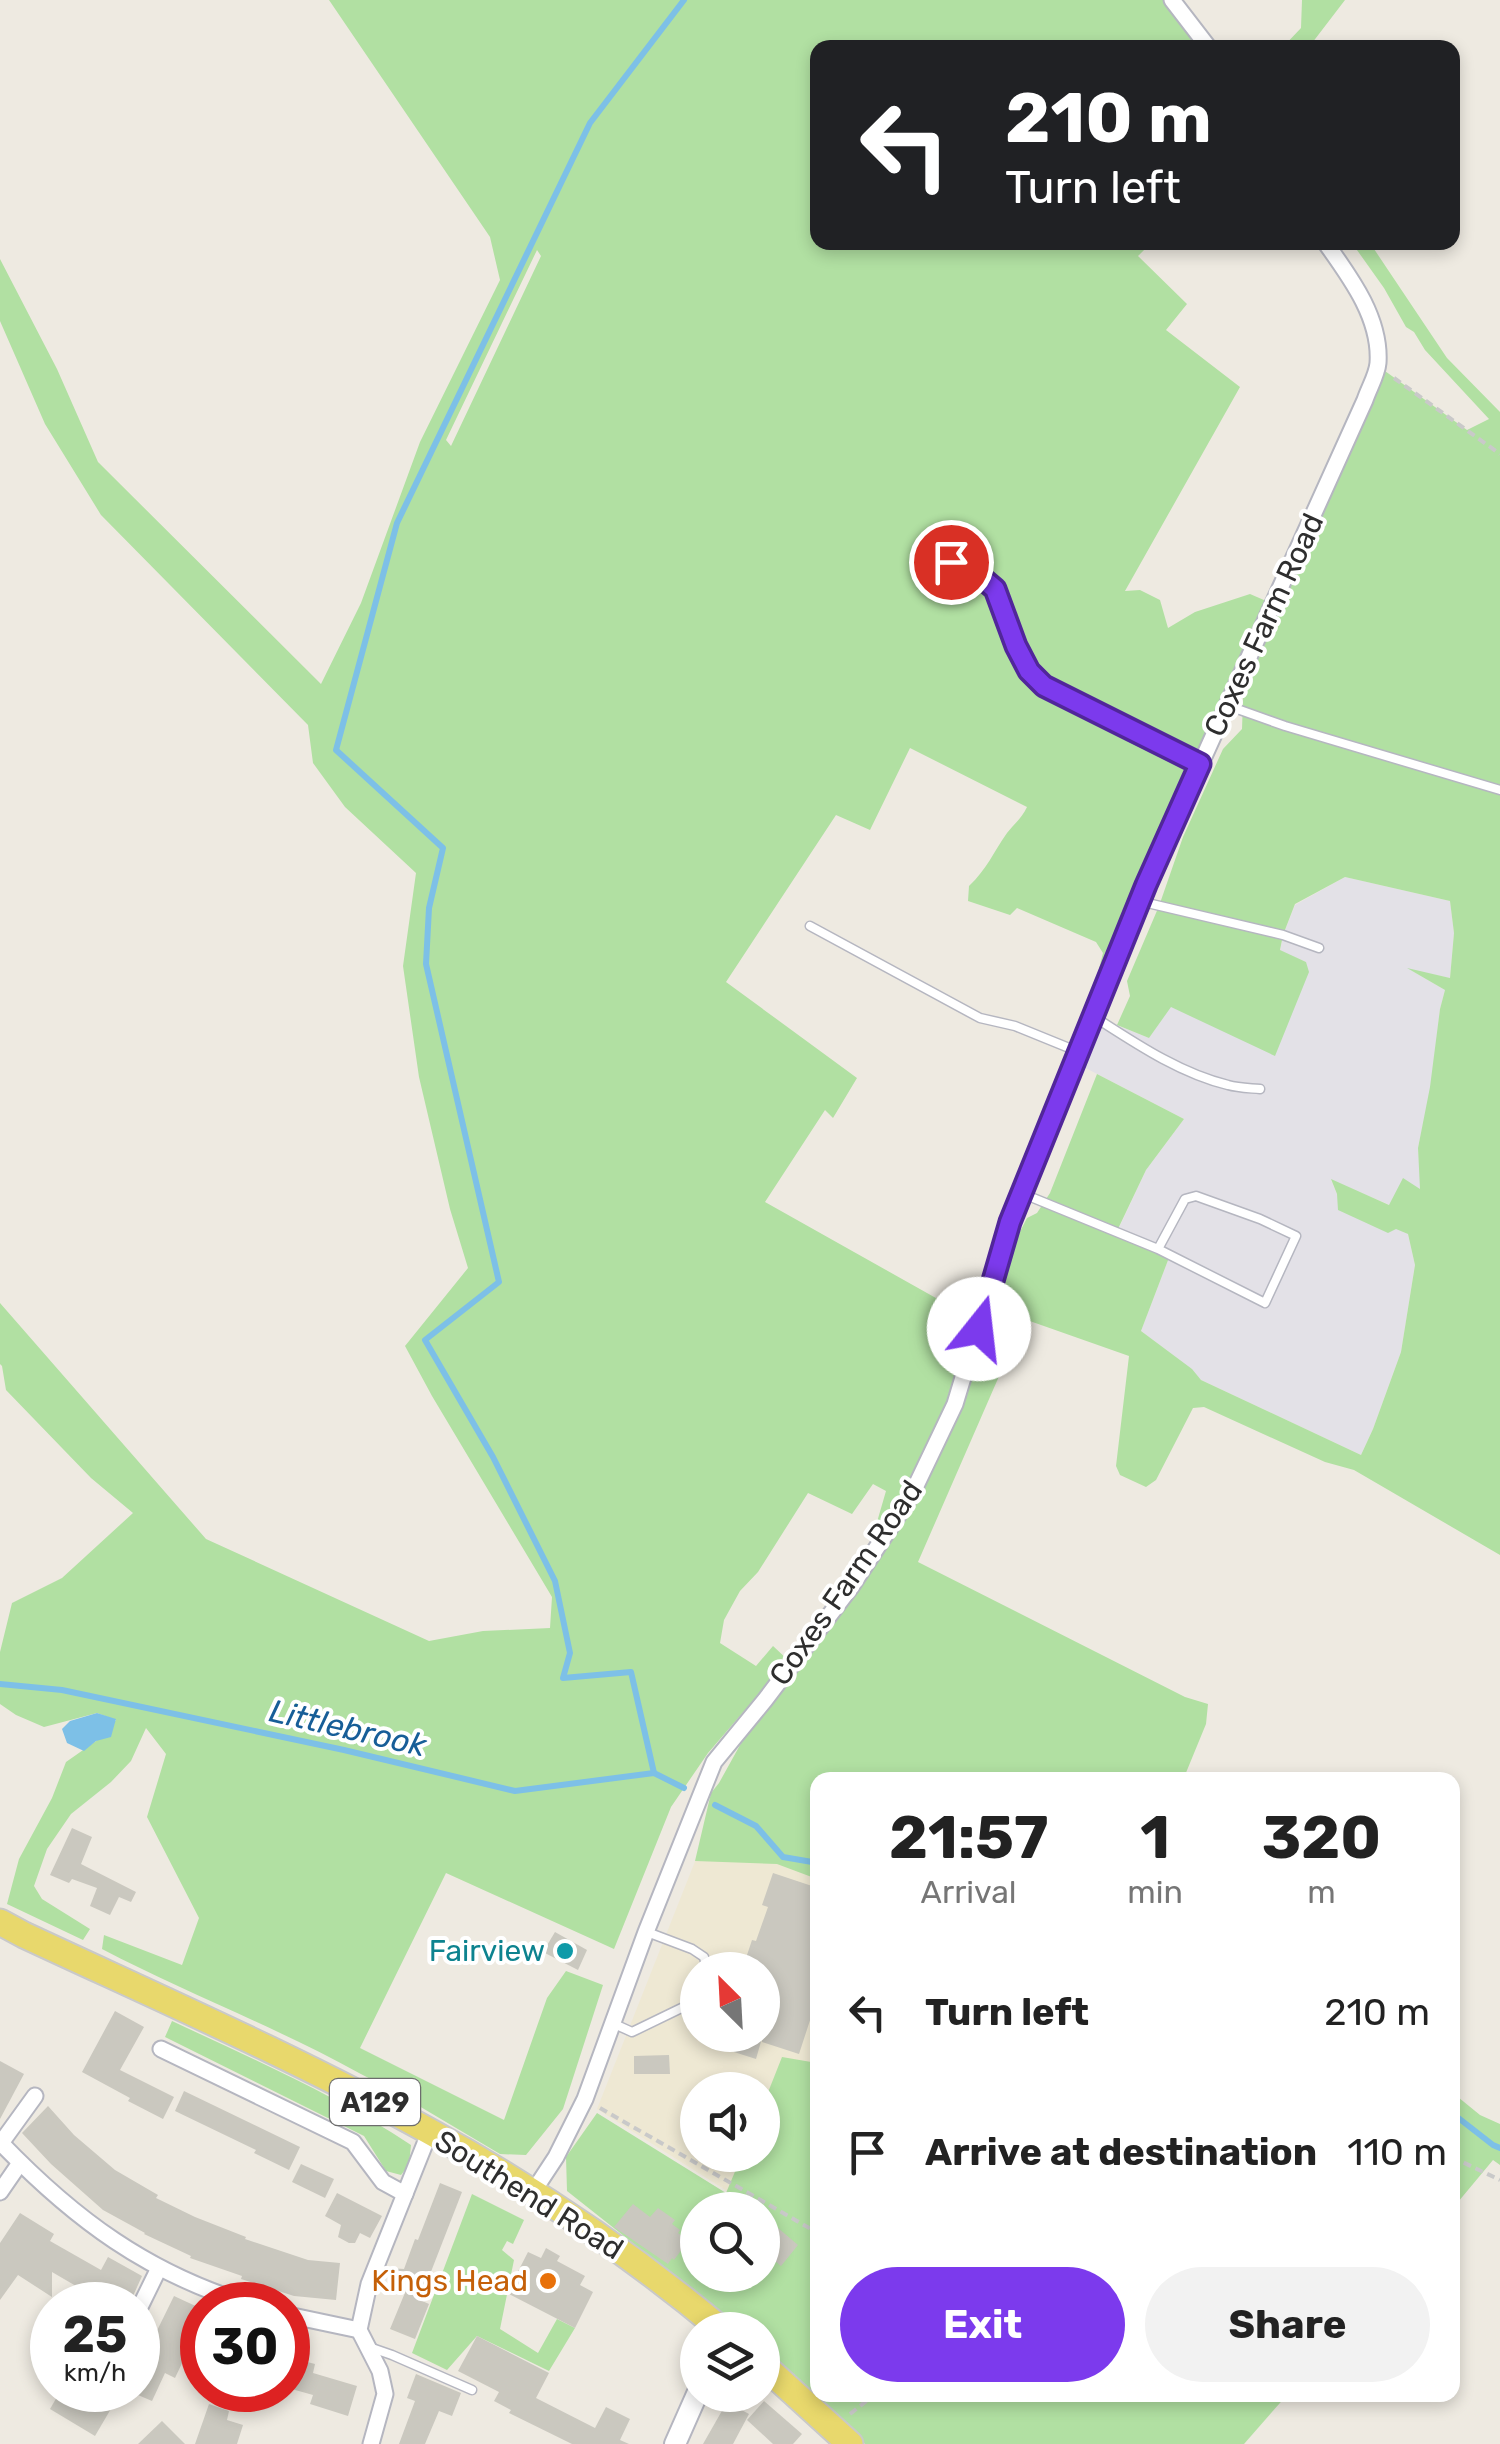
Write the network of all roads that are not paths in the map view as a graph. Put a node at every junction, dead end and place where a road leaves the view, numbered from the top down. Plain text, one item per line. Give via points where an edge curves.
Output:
1 (1172, 0) edge
2 (1203, 40) edge
3 (1331, 250) edge
4 (951, 562) dead end
5 (1226, 706) junction
6 (1200, 764) junction
7 (1500, 790) edge
8 (1139, 900) junction
9 (810, 926) dead end
10 (1319, 948) dead end
11 (1093, 1016) junction
12 (1078, 1052) junction
13 (1260, 1089) dead end
14 (1021, 1194) junction
15 (1158, 1249) junction
16 (0, 1922) edge
17 (646, 1932) junction
18 (696, 1952) edge
19 (680, 2009) edge
20 (612, 2023) junction
21 (161, 2049) dead end
22 (35, 2096) dead end
23 (430, 2131) junction
24 (0, 2143) edge
25 (20, 2163) junction
26 (0, 2192) edge
27 (532, 2192) junction
28 (405, 2194) junction
29 (159, 2268) junction
30 (152, 2282) edge
31 (192, 2282) edge
32 (701, 2312) edge
33 (310, 2320) edge
34 (360, 2330) junction
35 (369, 2347) junction
36 (780, 2380) edge
37 (472, 2390) dead end
38 (689, 2412) edge
39 (842, 2436) edge
40 (370, 2444) edge
41 (675, 2444) edge

1 - 2 street
3 - 5 street, Coxes Farm Road via 1368,312 1378,366
4 - 6 lane via 995,589 1016,646 1044,686
5 - 6 street, Coxes Farm Road
5 - 7 lane
6 - 8 street, Coxes Farm Road
8 - 10 lane
8 - 11 street, Coxes Farm Road
9 - 12 lane via 980,1018
11 - 12 street, Coxes Farm Road
11 - 13 lane via 1170,1062 1228,1086
12 - 14 street, Coxes Farm Road
14 - 15 lane
14 - 17 street, Coxes Farm Road via 955,1404 912,1494 851,1587 714,1762
15 - 15 lane via 1185,1199 1196,1196 1296,1236 1266,1303
16 - 23 main road, Southend Road / A129
17 - 18 lane
17 - 20 street, Coxes Farm Road
19 - 20 lane via 632,2032
20 - 27 street, Coxes Farm Road via 585,2100
21 - 28 street via 354,2142 383,2182
22 - 24 street
23 - 27 main road, Southend Road / A129
23 - 28 street
24 - 25 street
25 - 26 street
25 - 29 street via 76,2215
27 - 32 main road, Southend Road / A129
28 - 34 street via 369,2284
29 - 30 street
29 - 31 street
33 - 34 street
34 - 35 street
35 - 37 lane
35 - 40 street via 385,2394
36 - 39 main road
38 - 41 street

